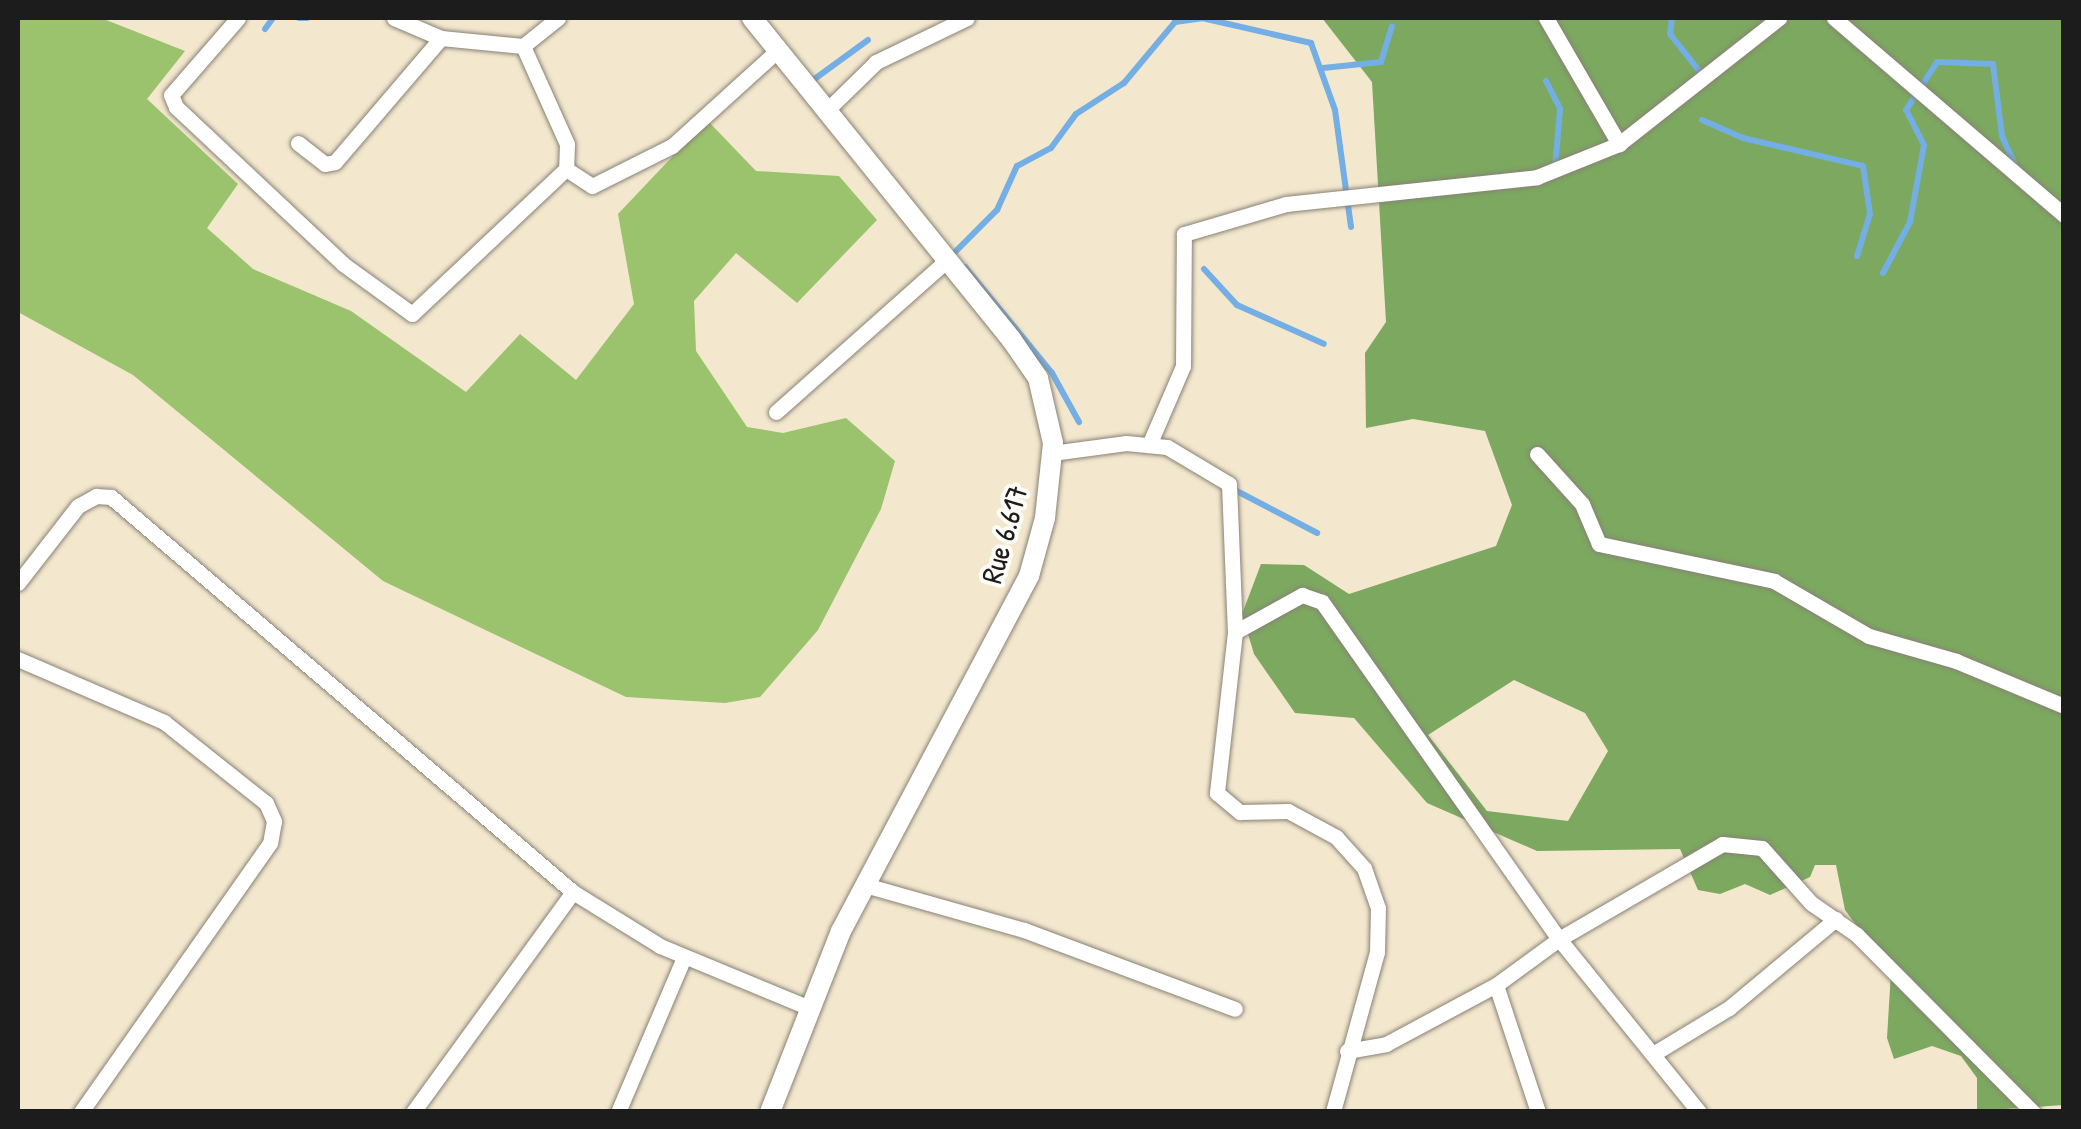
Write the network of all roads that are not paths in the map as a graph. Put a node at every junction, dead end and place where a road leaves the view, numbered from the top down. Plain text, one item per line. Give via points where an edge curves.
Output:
1 (238, 18) edge
2 (394, 18) edge
3 (558, 18) edge
4 (752, 18) edge
5 (967, 18) edge
6 (1546, 18) edge
7 (1779, 18) edge
8 (1834, 18) edge
9 (441, 38) junction
10 (523, 46) junction
11 (778, 50) junction
12 (826, 112) junction
13 (298, 143) dead end
14 (1620, 144) junction
15 (566, 169) junction
16 (2064, 215) edge
17 (945, 262) junction
18 (776, 412) dead end
19 (1149, 445) junction
20 (1052, 453) junction
21 (1537, 454) dead end
22 (18, 583) edge
23 (1235, 632) junction
24 (18, 659) edge
25 (2064, 706) edge
26 (865, 885) junction
27 (573, 892) junction
28 (1836, 919) junction
29 (1559, 939) junction
30 (684, 957) junction
31 (1496, 985) junction
32 (810, 1008) junction
33 (1235, 1008) dead end
34 (1347, 1051) junction
35 (1653, 1054) junction
36 (81, 1112) edge
37 (413, 1112) edge
38 (618, 1112) edge
39 (770, 1112) edge
40 (1333, 1112) edge
41 (1538, 1112) edge
42 (1699, 1112) edge
43 (2033, 1112) edge

1 - 15 street via 171,95 176,107 398,310 421,312 523,204
2 - 9 street
3 - 10 street
4 - 11 street, Rue 6.617
5 - 12 street via 876,62
6 - 14 street
7 - 14 street
8 - 16 street
9 - 10 street
9 - 13 street via 335,162 326,164
10 - 15 street via 567,144
11 - 12 street, Rue 6.617
11 - 15 street via 672,146 592,186
12 - 17 street, Rue 6.617
14 - 19 street via 1537,176 1286,204 1184,234 1183,366
17 - 18 street
17 - 20 street, Rue 6.617 via 1038,378
19 - 20 street
19 - 23 street via 1202,463 1230,484
20 - 26 street, Rue 6.617 via 1029,576
21 - 25 street via 1582,504 1599,544 1774,581 1869,636 1956,661
22 - 27 street via 78,506 96,496 111,498
23 - 29 street via 1302,595 1322,602
23 - 34 street via 1217,793 1240,812 1288,810 1336,837 1364,868 1378,908 1378,952
24 - 36 street via 164,722 266,803 274,821 270,843
26 - 32 street, Rue 6.617
26 - 33 street via 1024,930
27 - 30 street
27 - 37 street
28 - 29 street via 1811,903 1762,848 1722,844
28 - 35 street via 1729,1008
28 - 43 street via 1960,1033
29 - 31 street
29 - 35 street
30 - 32 street
30 - 38 street
31 - 34 street via 1386,1044
31 - 41 street
32 - 39 street, Rue 6.617
34 - 40 street
35 - 42 street

